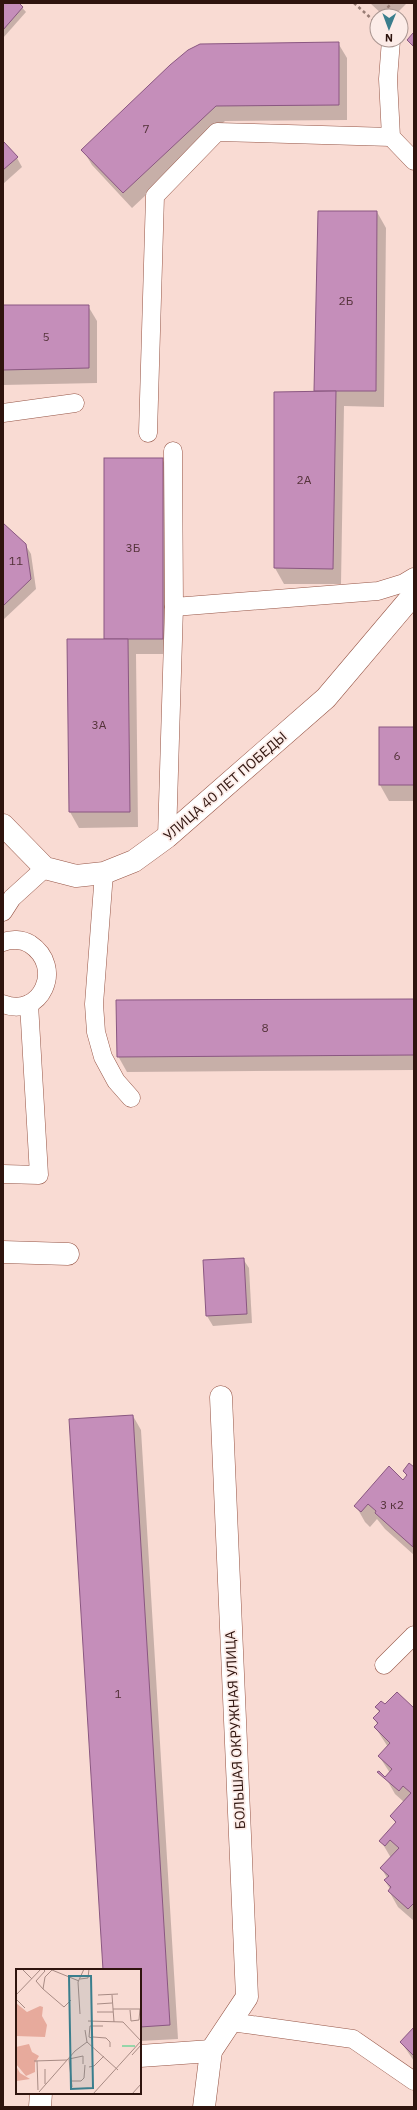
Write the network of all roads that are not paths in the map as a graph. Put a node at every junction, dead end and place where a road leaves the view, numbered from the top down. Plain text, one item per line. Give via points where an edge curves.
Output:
1 (390, 48) edge
2 (391, 137) junction
3 (414, 161) edge
4 (75, 403) dead end
5 (3, 413) edge
6 (148, 433) dead end
7 (173, 451) dead end
8 (414, 577) edge
9 (414, 594) edge
10 (174, 607) junction
11 (3, 825) edge
12 (167, 837) junction
13 (45, 868) junction
14 (104, 873) junction
15 (3, 912) edge
16 (4, 939) edge
17 (3, 1004) edge
18 (29, 1004) junction
19 (131, 1098) dead end
20 (3, 1174) edge
21 (3, 1252) edge
22 (68, 1254) dead end
23 (221, 1397) dead end
24 (414, 1635) edge
25 (384, 1665) dead end
26 (231, 2022) junction
27 (211, 2051) junction
28 (141, 2056) edge
29 (414, 2081) edge
30 (41, 2094) edge
31 (40, 2107) edge
32 (204, 2107) edge

1 - 2 lane via 388,79
2 - 3 lane
2 - 6 lane via 217,132 155,196
4 - 5 lane
7 - 10 lane
8 - 10 lane via 378,591
9 - 12 street, УЛИЦА 40 ЛЕТ ПОБЕДЫ via 326,698
10 - 12 lane
11 - 13 street
12 - 14 street, УЛИЦА 40 ЛЕТ ПОБЕДЫ via 134,861
13 - 14 street, УЛИЦА 40 ЛЕТ ПОБЕДЫ via 76,876
13 - 15 lane via 12,898
14 - 19 lane via 94,1004 96,1032 103,1058 116,1081
16 - 18 lane via 27,942 40,952 48,967 45,988
17 - 18 lane via 19,1007
18 - 20 lane via 39,1175
21 - 22 street
23 - 26 street, БОЛЬШАЯ ОКРУЖНАЯ УЛИЦА via 247,1997
24 - 25 lane
26 - 27 street, БОЛЬШАЯ ОКРУЖНАЯ УЛИЦА
26 - 29 lane via 353,2039
27 - 28 street
27 - 32 street
30 - 31 street

